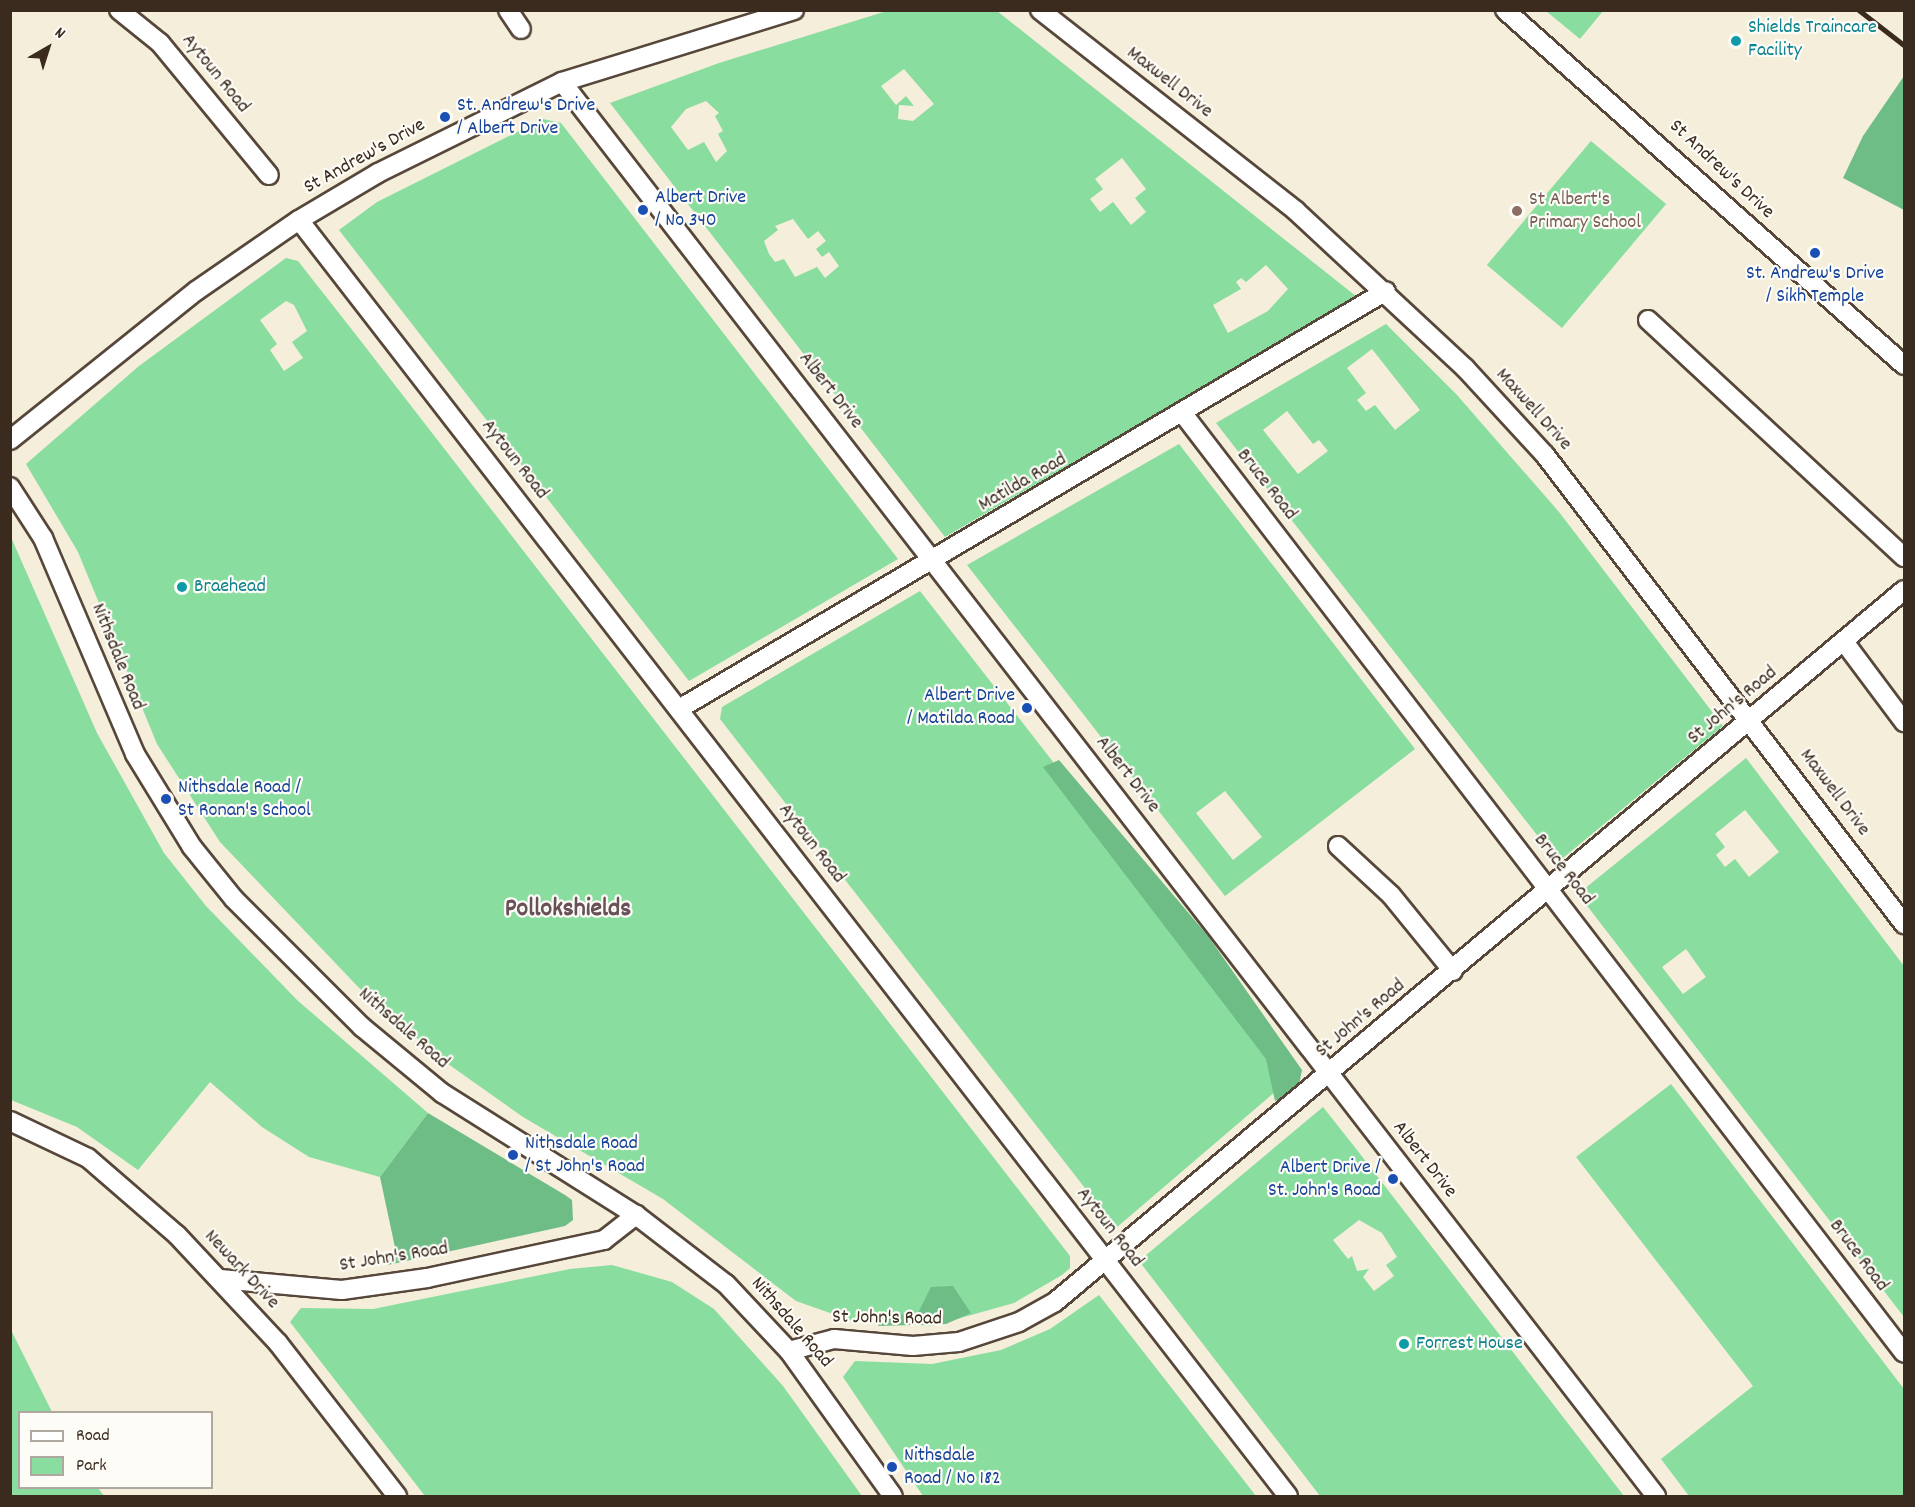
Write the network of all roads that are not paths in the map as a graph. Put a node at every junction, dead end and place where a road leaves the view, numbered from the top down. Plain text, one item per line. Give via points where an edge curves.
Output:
1 (119, 10) edge
2 (507, 10) edge
3 (794, 10) edge
4 (1040, 10) edge
5 (1505, 10) edge
6 (521, 29) dead end
7 (562, 82) junction
8 (268, 175) dead end
9 (299, 219) junction
10 (1386, 291) junction
11 (1647, 320) dead end
12 (1905, 365) edge
13 (1184, 415) junction
14 (10, 440) edge
15 (10, 487) edge
16 (1905, 557) edge
17 (933, 561) junction
18 (1905, 590) edge
19 (1845, 643) junction
20 (679, 710) junction
21 (1751, 721) junction
22 (1905, 722) edge
23 (1338, 846) dead end
24 (1550, 889) junction
25 (1905, 924) edge
26 (1453, 971) junction
27 (1329, 1076) junction
28 (10, 1121) edge
29 (636, 1215) junction
30 (1107, 1263) junction
31 (220, 1279) junction
32 (789, 1351) junction
33 (1905, 1353) edge
34 (1653, 1495) edge
35 (397, 1497) edge
36 (893, 1497) edge
37 (1288, 1497) edge

1 - 8 street, Aytoun Road via 160,43
2 - 6 street
3 - 7 street, St Andrew's Drive
4 - 10 street, Maxwell Drive via 1296,211
5 - 12 street, St Andrew's Drive via 1617,105
7 - 9 street, St Andrew's Drive via 412,155
7 - 17 street, Albert Drive
9 - 14 street, St Andrew's Drive via 132,339
9 - 20 street, Aytoun Road
10 - 13 street, Matilda Road
10 - 21 street, Maxwell Drive via 1545,455
11 - 16 street
13 - 17 street, Matilda Road
13 - 24 street, Bruce Road
15 - 29 street, Nithsdale Road via 43,538 147,776 234,899 362,1027 442,1093
17 - 20 street, Matilda Road
17 - 27 street, Albert Drive
18 - 19 street, St John's Road
19 - 21 street, St John's Road
19 - 22 street
20 - 30 street, Aytoun Road
21 - 24 street, St John's Road
21 - 25 street, Maxwell Drive
23 - 26 street via 1391,895
24 - 26 street, St John's Road
24 - 33 street, Bruce Road
26 - 27 street, St John's Road
27 - 30 street, St John's Road
27 - 34 street, Albert Drive
28 - 31 street, Newark Drive via 68,1147 116,1180
29 - 31 street, St John's Road via 604,1240 427,1278 342,1290
29 - 32 street, Nithsdale Road via 726,1284
30 - 32 street, St John's Road via 1039,1313 982,1336 913,1347 820,1340
30 - 37 street, Aytoun Road
31 - 35 street, Newark Drive via 278,1342
32 - 36 street, Nithsdale Road

